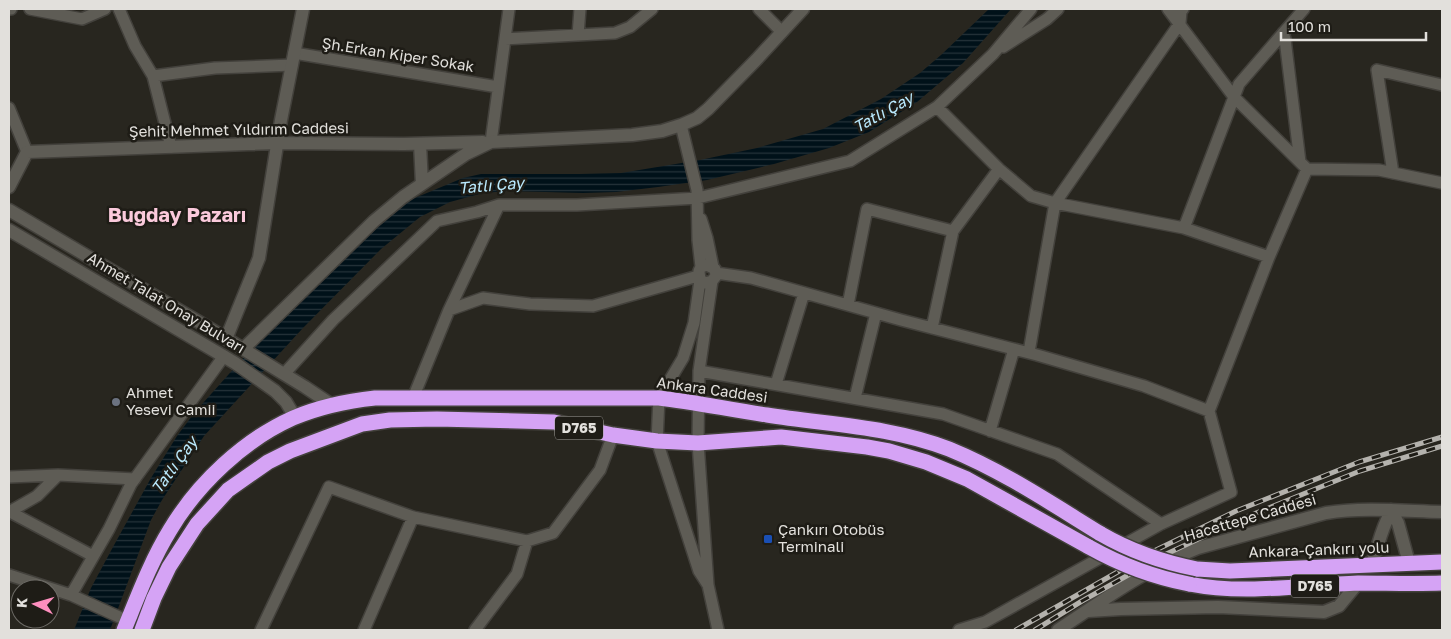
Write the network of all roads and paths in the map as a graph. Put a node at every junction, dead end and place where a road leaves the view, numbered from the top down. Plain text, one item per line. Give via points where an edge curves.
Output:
1 (30, 9) edge
2 (105, 9) edge
3 (119, 9) edge
4 (303, 9) edge
5 (509, 9) edge
6 (580, 9) edge
7 (652, 9) edge
8 (758, 9) edge
9 (802, 9) edge
10 (1031, 9) edge
11 (1058, 9) edge
12 (1168, 9) edge
13 (1304, 9) edge
14 (1181, 13) edge
15 (782, 32) junction
16 (1283, 33) junction
17 (578, 36) junction
18 (505, 38) junction
19 (993, 54) junction
20 (293, 59) junction
21 (154, 76) junction
22 (1442, 85) edge
23 (498, 87) junction
24 (1234, 97) junction
25 (937, 107) junction
26 (9, 108) edge
27 (681, 125) junction
28 (491, 142) junction
29 (277, 143) junction
30 (420, 144) junction
31 (171, 147) junction
32 (27, 152) junction
33 (1303, 165) junction
34 (999, 169) junction
35 (1393, 173) junction
36 (1442, 183) edge
37 (422, 184) junction
38 (9, 187) edge
39 (697, 194) junction
40 (1055, 203) junction
41 (499, 205) junction
42 (9, 210) edge
43 (698, 210) junction
44 (1184, 228) junction
45 (9, 230) edge
46 (952, 231) junction
47 (1270, 257) junction
48 (700, 274) junction
49 (714, 274) junction
50 (804, 293) junction
51 (848, 305) junction
52 (449, 310) junction
53 (876, 313) junction
54 (932, 328) junction
55 (226, 339) junction
56 (1014, 349) junction
57 (244, 350) junction
58 (1029, 352) junction
59 (229, 359) junction
60 (699, 371) junction
61 (280, 372) junction
62 (776, 384) junction
63 (413, 398) junction
64 (659, 398) junction
65 (855, 398) junction
66 (698, 403) junction
67 (332, 405) junction
68 (1209, 411) junction
69 (295, 418) junction
70 (990, 431) junction
71 (613, 435) junction
72 (656, 441) junction
73 (698, 444) junction
74 (58, 476) junction
75 (9, 477) edge
76 (135, 479) junction
77 (1391, 511) junction
78 (9, 512) edge
79 (1442, 512) edge
80 (413, 517) junction
81 (1161, 524) junction
82 (527, 541) junction
83 (93, 556) junction
84 (1442, 562) edge
85 (1409, 564) junction
86 (1371, 566) junction
87 (1197, 569) joint
88 (1442, 583) edge
89 (1358, 584) junction
90 (708, 585) junction
91 (60, 592) edge
92 (71, 595) junction
93 (1086, 612) junction
94 (124, 623) edge
95 (144, 630) edge
96 (261, 630) edge
97 (364, 630) edge
98 (475, 630) edge
99 (718, 630) edge
100 (959, 630) edge
101 (1058, 630) edge

1 - 2 street via 82,19
3 - 21 street via 135,46
4 - 20 street
5 - 18 street
6 - 17 street
7 - 17 street via 622,32
8 - 15 street
9 - 15 street, Şehit Mehmet Yıldırım Caddesi
10 - 19 street
11 - 19 street
12 - 14 street
13 - 16 street
14 - 24 street
14 - 40 street
15 - 27 street, Şehit Mehmet Yıldırım Caddesi via 708,109
16 - 24 street via 1239,84
16 - 33 street
17 - 18 street
18 - 23 street
19 - 25 street
20 - 21 street, Şh.Erkan Kiper Sokak
20 - 23 street, Şh.Erkan Kiper Sokak
20 - 29 street
21 - 31 street
22 - 35 street via 1377,70
23 - 28 street
24 - 33 street
24 - 44 street
25 - 34 street
25 - 39 street via 850,161
26 - 32 street
27 - 28 street, Şehit Mehmet Yıldırım Caddesi via 632,135
27 - 39 street
28 - 30 street, Şehit Mehmet Yıldırım Caddesi
28 - 37 street via 466,154
29 - 30 street, Şehit Mehmet Yıldırım Caddesi
29 - 31 street, Şehit Mehmet Yıldırım Caddesi
29 - 55 street via 259,258
30 - 37 street
31 - 32 street, Şehit Mehmet Yıldırım Caddesi
32 - 38 street
33 - 35 street
33 - 47 street
34 - 40 street via 1031,196
34 - 46 street
35 - 36 street
37 - 57 street via 374,221
39 - 41 street via 577,205
39 - 43 street
40 - 44 street
40 - 58 street
41 - 52 street
41 - 61 street via 437,221
42 - 55 street, Ahmet Talat Onay Bulvarı
43 - 48 street
43 - 49 street via 708,238
44 - 47 street
45 - 59 street, Ahmet Talat Onay Bulvarı
46 - 51 street via 867,208
46 - 54 street
47 - 68 street
48 - 49 street via 707,265
48 - 49 street via 706,283
48 - 52 street via 593,306 530,304 483,298
48 - 64 street via 694,323 683,358
49 - 50 street via 752,278
49 - 60 street
50 - 51 street
50 - 62 street
51 - 53 street
52 - 63 street
53 - 54 street
53 - 65 street
54 - 56 street
55 - 57 street, Ahmet Talat Onay Bulvarı
56 - 58 street
56 - 70 street
57 - 61 street, Ahmet Talat Onay Bulvarı
58 - 68 street via 1144,386
59 - 69 street, Ahmet Talat Onay Bulvarı via 282,396
59 - 76 street
60 - 62 street
60 - 66 street
61 - 67 street
62 - 65 street
63 - 64 highway, Ankara Caddesi / D765
63 - 67 highway, Ankara Caddesi / D765 via 375,398
64 - 66 highway, Ankara Caddesi / D765
64 - 72 street
65 - 70 street via 943,414
66 - 73 street
66 - 87 highway, Ankara Caddesi / D765, bridge via 768,416 863,426 938,445 998,471 1129,549
67 - 69 highway, Ankara Caddesi / D765
68 - 81 street via 1231,492
69 - 94 highway, D765 via 268,432 234,457 192,499 164,541
70 - 81 street via 1057,454
71 - 72 highway, D765
71 - 82 street via 600,470 553,533
71 - 95 highway, D765 via 554,422 411,419 362,424 290,451 238,482 197,524 169,567 154,598
72 - 73 highway, D765
72 - 90 street via 698,570
73 - 89 highway, D765, bridge via 781,437 847,444 908,456 967,479 1112,560 1189,584 1243,590
73 - 90 street
74 - 75 street
74 - 76 street
74 - 78 street via 37,496
76 - 83 street
77 - 79 street, Hacettepe Caddesi
77 - 85 street via 1398,523
77 - 86 street
77 - 93 street, Hacettepe Caddesi via 1361,509 1326,513 1198,548 1126,586
78 - 83 street
80 - 82 street
80 - 96 street via 329,487
80 - 97 street
81 - 100 street via 985,622
82 - 98 street via 517,574
83 - 92 street
84 - 85 highway, Ankara-Çankırı yolu / D765
85 - 86 highway, Ankara-Çankırı yolu / D765
86 - 87 highway, Ankara-Çankırı yolu / D765 via 1230,571
88 - 89 highway, D765
89 - 93 street via 1339,606 1324,612 1218,607 1121,608
90 - 99 street
91 - 92 street
92 - 94 street
93 - 101 street, Hacettepe Caddesi

